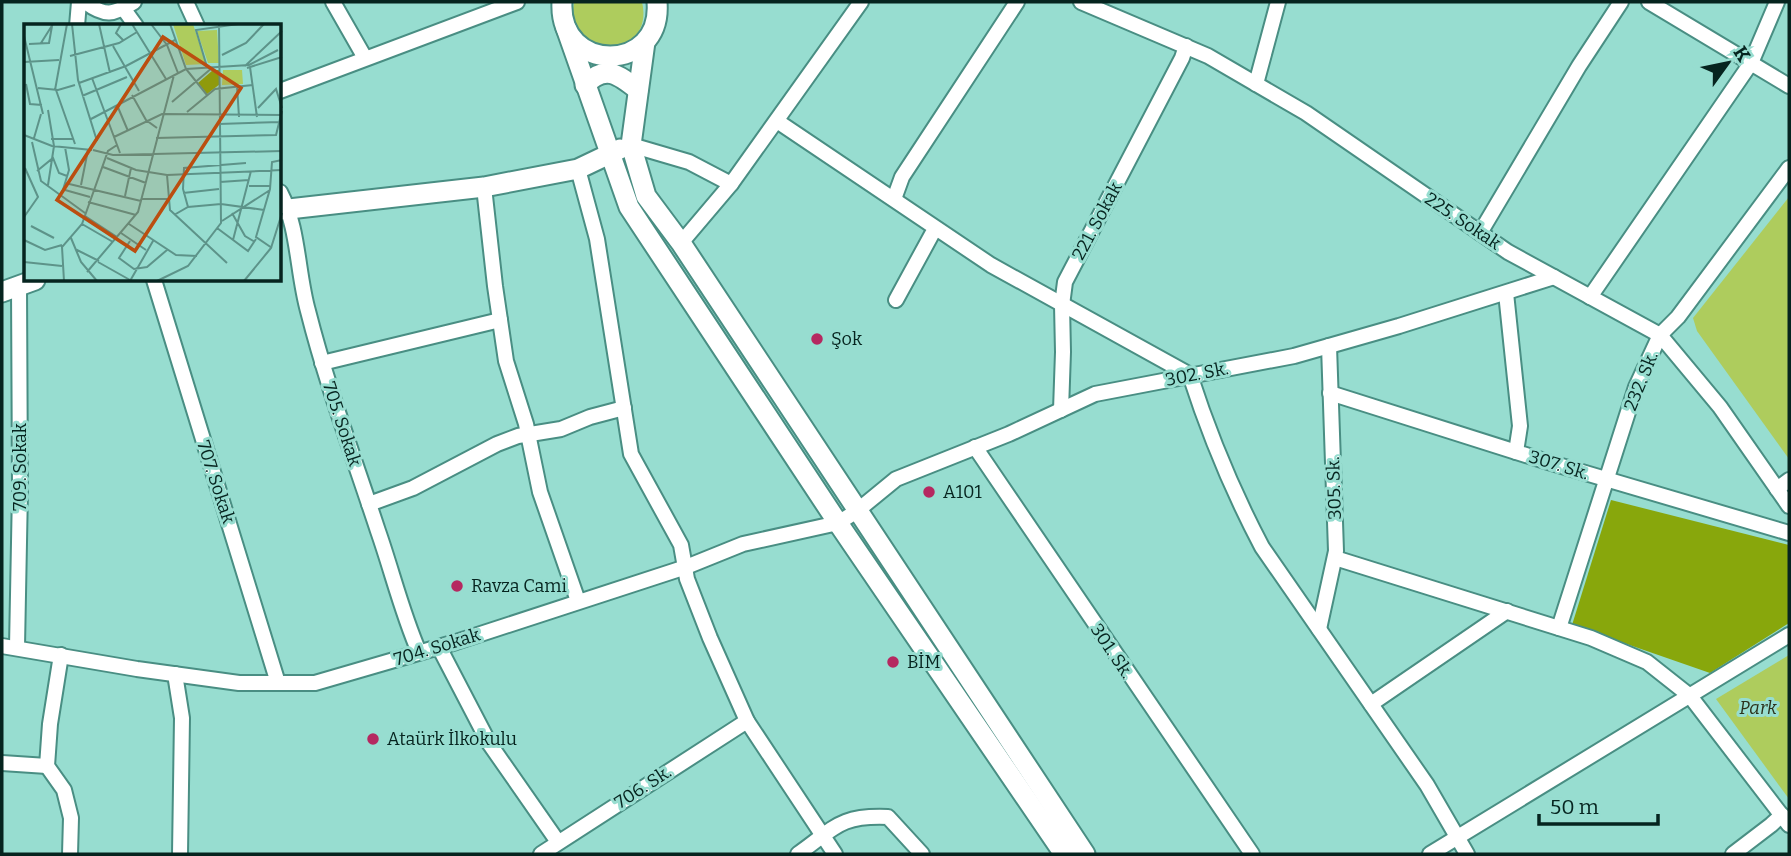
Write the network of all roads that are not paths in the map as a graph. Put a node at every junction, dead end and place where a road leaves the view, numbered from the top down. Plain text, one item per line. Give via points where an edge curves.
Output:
1 (79, 2) edge
2 (85, 2) edge
3 (186, 2) edge
4 (333, 2) edge
5 (517, 2) edge
6 (860, 2) edge
7 (1017, 2) edge
8 (1081, 2) edge
9 (1278, 2) edge
10 (1621, 2) edge
11 (1648, 2) edge
12 (1777, 2) edge
13 (129, 5) edge
14 (660, 5) edge
15 (562, 11) edge
16 (77, 24) edge
17 (135, 24) edge
18 (196, 24) edge
19 (645, 42) junction
20 (1186, 46) junction
21 (365, 58) junction
22 (1751, 63) junction
23 (1256, 84) junction
24 (585, 85) junction
25 (1789, 86) edge
26 (282, 90) edge
27 (638, 90) junction
28 (776, 123) junction
29 (631, 145) junction
30 (609, 154) junction
31 (1789, 168) edge
32 (578, 169) junction
33 (731, 184) junction
34 (484, 187) junction
35 (894, 199) junction
36 (283, 204) edge
37 (1480, 233) junction
38 (932, 234) junction
39 (681, 243) junction
40 (1555, 277) junction
41 (155, 282) edge
42 (18, 286) edge
43 (1506, 293) junction
44 (1590, 297) junction
45 (896, 300) dead end
46 (1062, 304) junction
47 (500, 320) junction
48 (1660, 335) junction
49 (1329, 346) junction
50 (322, 363) junction
51 (1190, 375) junction
52 (1330, 393) junction
53 (624, 408) junction
54 (1061, 410) junction
55 (528, 434) junction
56 (975, 447) junction
57 (1516, 452) junction
58 (1606, 480) junction
59 (1783, 484) edge
60 (369, 504) junction
61 (1789, 506) edge
62 (858, 511) junction
63 (838, 523) junction
64 (1789, 533) edge
65 (1335, 558) junction
66 (686, 567) junction
67 (578, 601) junction
68 (1507, 611) junction
69 (1559, 628) junction
70 (1319, 629) junction
71 (1789, 635) edge
72 (9, 646) edge
73 (439, 647) junction
74 (419, 652) junction
75 (61, 655) junction
76 (175, 674) junction
77 (278, 683) junction
78 (1690, 696) junction
79 (1371, 704) junction
80 (747, 721) junction
81 (2, 763) edge
82 (47, 766) junction
83 (1785, 820) edge
84 (822, 835) junction
85 (1458, 837) junction
86 (558, 842) junction
87 (70, 854) edge
88 (180, 854) edge
89 (541, 854) edge
90 (798, 854) edge
91 (835, 854) edge
92 (922, 854) edge
93 (1064, 854) edge
94 (1084, 854) edge
95 (1252, 854) edge
96 (1430, 854) edge
97 (1467, 854) edge
98 (1733, 854) edge

1 - 16 street
2 - 13 street via 105,14
3 - 18 street
4 - 21 street
5 - 21 street
6 - 28 street
7 - 35 street via 909,166
8 - 20 street, 225. Sokak
9 - 23 street
10 - 37 street
11 - 22 street
12 - 22 street
13 - 17 street
14 - 19 main road
15 - 19 main road via 575,41 587,51 618,57
15 - 24 main road
19 - 27 main road
20 - 23 street, 225. Sokak
20 - 46 street, 221. Sokak via 1065,282
21 - 26 street
22 - 25 street
22 - 44 street
23 - 37 street, 225. Sokak via 1306,113
24 - 27 main road via 604,72 625,79
24 - 30 main road
27 - 29 main road
28 - 33 street
28 - 35 street
28 - 38 street
29 - 30 main road
29 - 33 street via 689,162
29 - 39 main road via 646,196
30 - 32 main road
30 - 63 main road via 629,207
31 - 48 street, 232. Sk.
32 - 34 main road
32 - 53 street via 597,239
33 - 39 street
34 - 36 main road
34 - 47 street
35 - 46 street via 991,265
36 - 50 street, 705. Sokak
37 - 40 street, 225. Sokak
38 - 45 street
38 - 46 street via 1046,304
39 - 62 main road
40 - 43 street, 302. Sk.
40 - 44 street, 225. Sokak
41 - 77 street, 707. Sokak
42 - 72 street, 709. Sokak via 20,490
43 - 49 street, 302. Sk.
43 - 57 street via 1520,426
44 - 48 street, 225. Sokak
46 - 51 street
46 - 54 street, 221. Sokak
47 - 50 street
47 - 55 street via 506,360
48 - 58 street, 232. Sk. via 1636,387
48 - 59 street, 225. Sokak
49 - 51 street, 302. Sk.
49 - 52 street, 305. Sk.
50 - 60 street, 705. Sokak
51 - 54 street, 302. Sk. via 1095,394
51 - 70 street via 1240,505 1262,547
52 - 57 street, 307. Sk.
52 - 65 street, 305. Sk.
53 - 55 street via 561,429
53 - 66 street via 631,454 681,545
54 - 56 street, 302. Sk.
55 - 60 street
55 - 67 street via 540,492
56 - 62 street, 302. Sk. via 896,479
56 - 95 street, 301. Sk.
57 - 58 street, 307. Sk.
58 - 64 street, 307. Sk.
58 - 69 street, 232. Sk.
59 - 61 street, 225. Sokak
60 - 74 street, 705. Sokak
62 - 63 street, 704. Sokak
62 - 94 main road
63 - 66 street, 704. Sokak via 743,544
63 - 93 main road
65 - 68 street
65 - 70 street, 305. Sk.
66 - 67 street, 704. Sokak
66 - 80 street via 709,638
67 - 73 street, 704. Sokak
68 - 69 street
68 - 79 street
69 - 78 street via 1647,662
70 - 79 street
71 - 78 street
72 - 75 street, 704. Sokak
73 - 74 street, 704. Sokak
73 - 86 street via 489,743
74 - 77 street, 704. Sokak via 315,683
75 - 76 street, 704. Sokak
75 - 82 street
76 - 77 street, 704. Sokak
76 - 88 street via 182,719
78 - 83 street
78 - 85 street
79 - 85 street
80 - 84 street
80 - 86 street, 706. Sk.
81 - 82 street
82 - 87 street via 64,790 69,808
83 - 98 street
84 - 90 street
84 - 91 street
84 - 92 street via 837,824 862,816 888,817
85 - 96 street
85 - 97 street
86 - 89 street, 706. Sk.

